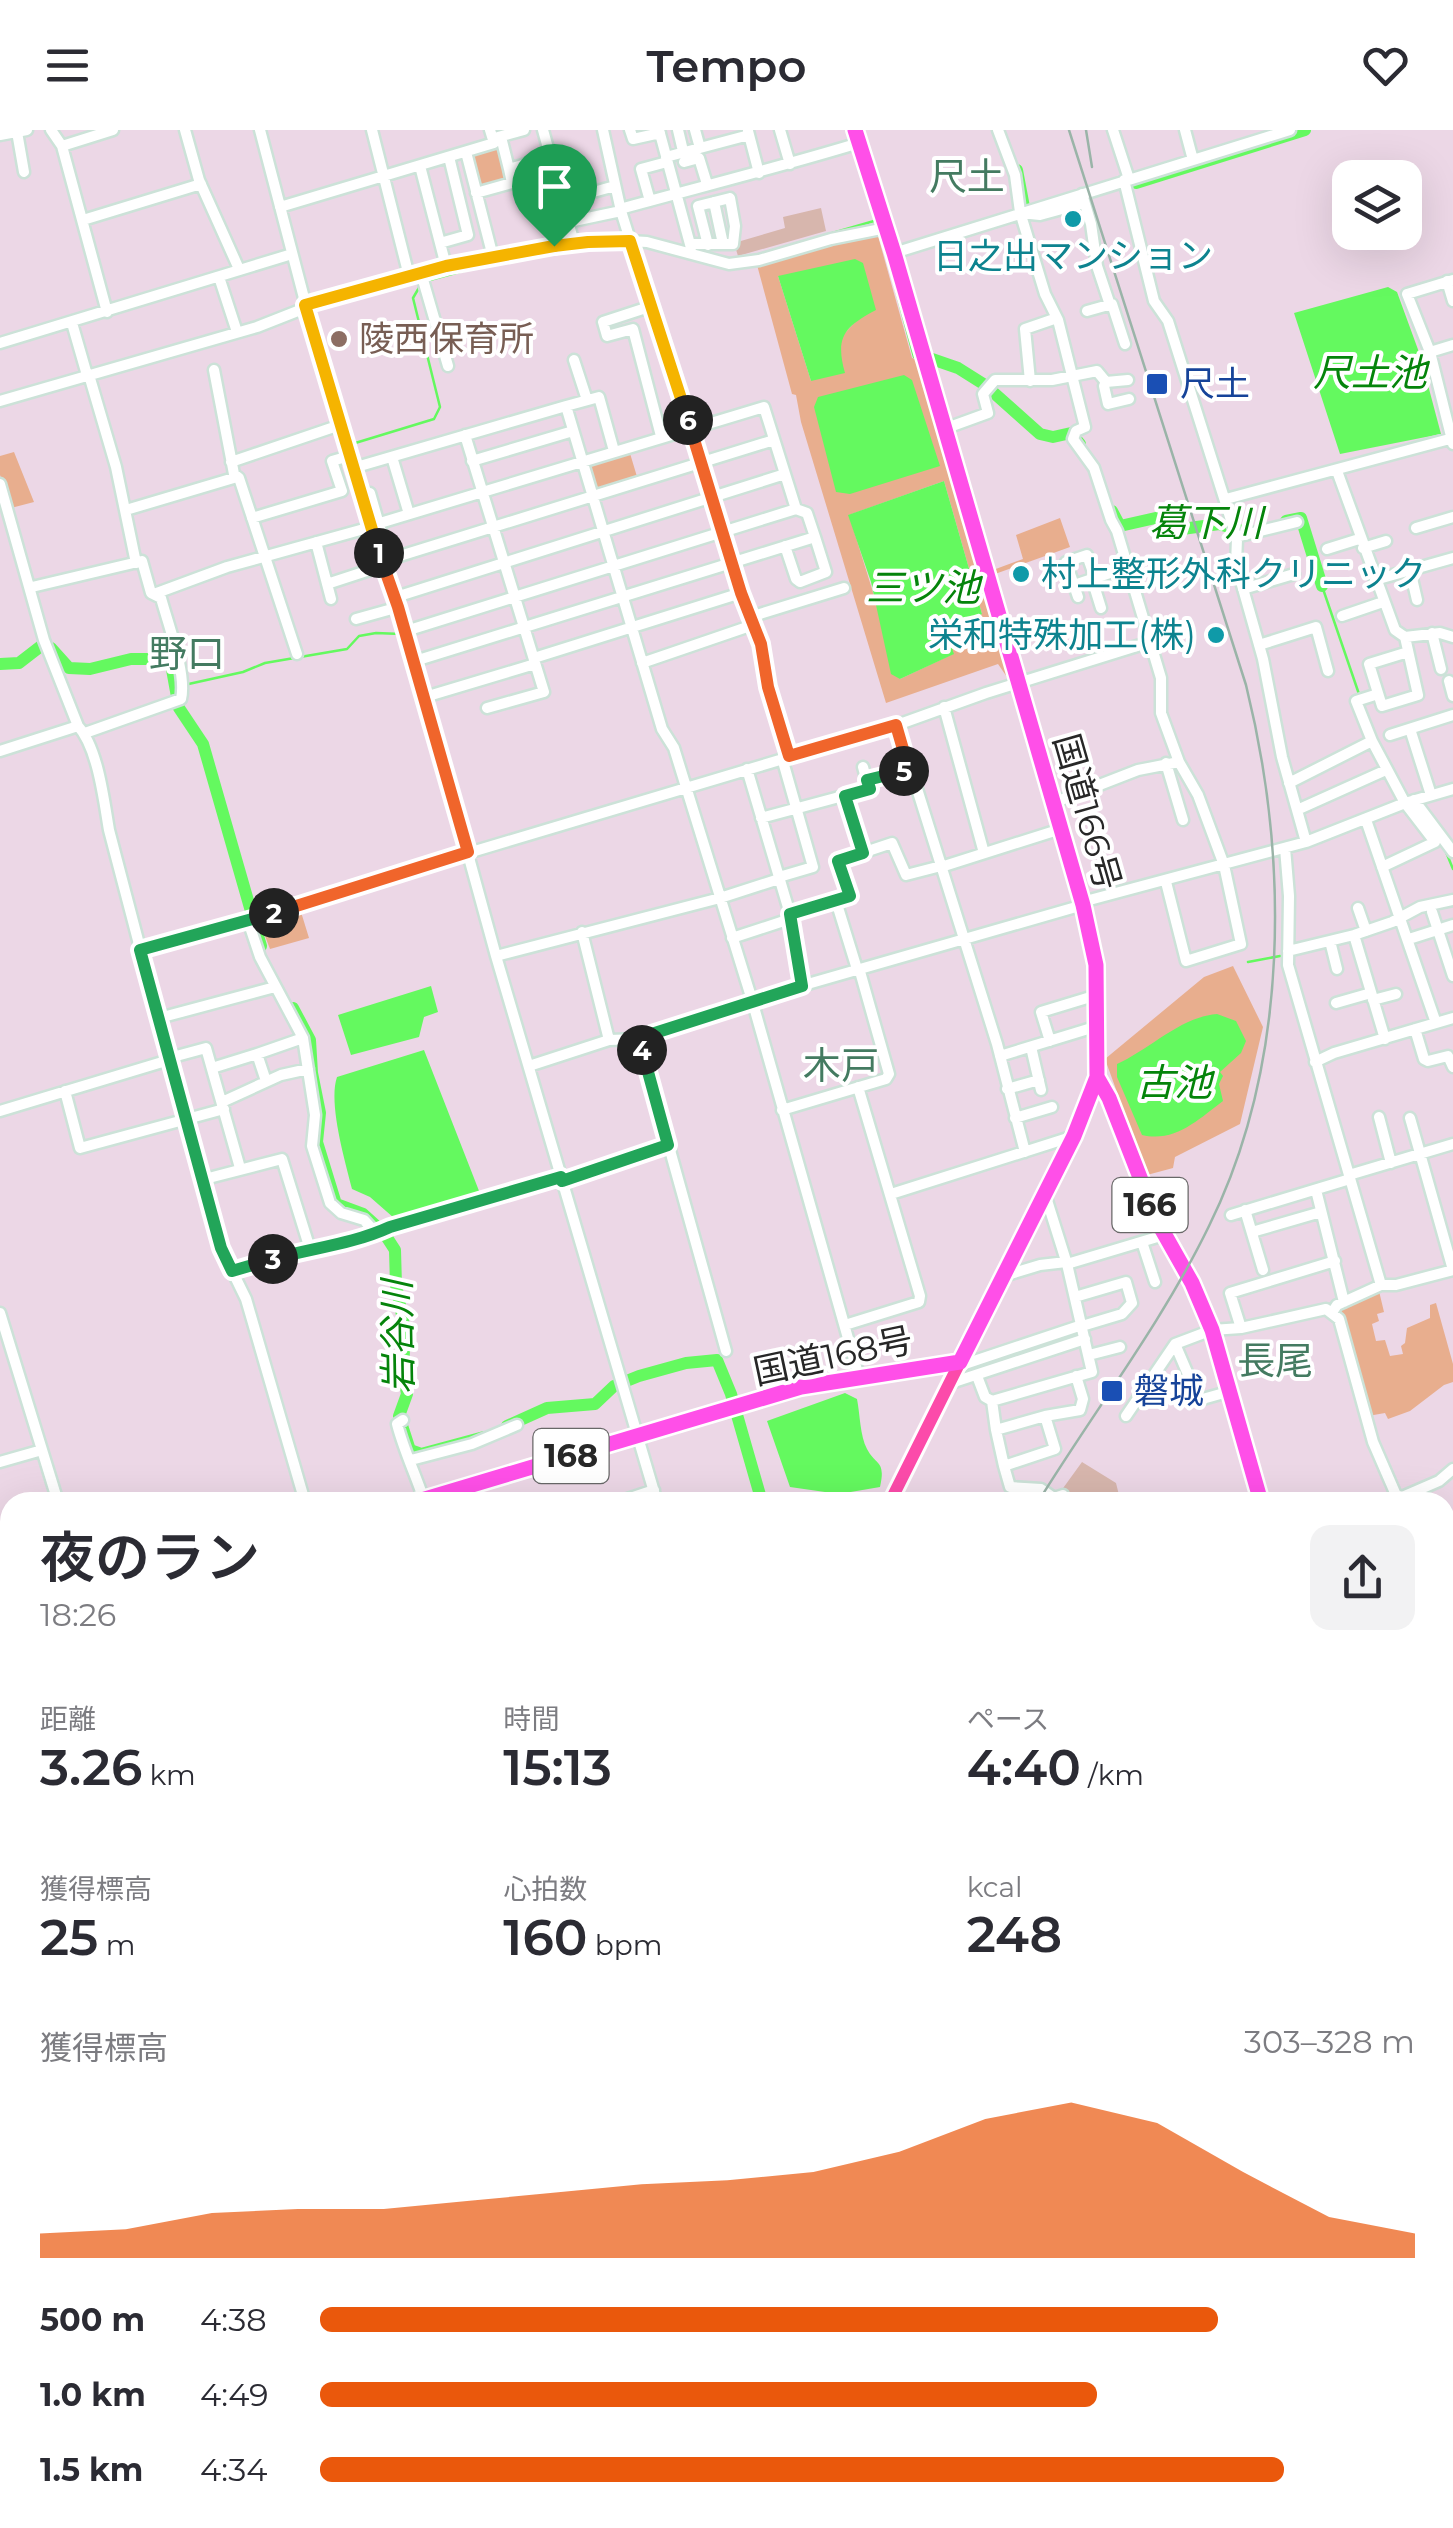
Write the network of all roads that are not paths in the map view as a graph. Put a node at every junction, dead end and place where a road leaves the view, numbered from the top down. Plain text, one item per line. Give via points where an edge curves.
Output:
1 (51, 130) edge
2 (113, 130) edge
3 (186, 130) edge
4 (260, 130) edge
5 (372, 130) edge
6 (524, 130) edge
7 (543, 130) edge
8 (602, 130) edge
9 (630, 130) edge
10 (678, 130) edge
11 (695, 130) edge
12 (712, 130) edge
13 (780, 130) edge
14 (998, 130) edge
15 (1113, 130) edge
16 (1186, 130) edge
17 (1290, 130) edge
18 (22, 131) edge
19 (659, 131) edge
20 (748, 132) edge
21 (0, 134) edge
22 (732, 134) edge
23 (860, 134) edge
24 (494, 135) edge
25 (716, 144) junction
26 (62, 146) junction
27 (700, 148) junction
28 (466, 152) junction
29 (683, 155) junction
30 (449, 158) junction
31 (667, 160) junction
32 (1193, 160) junction
33 (790, 164) junction
34 (420, 166) junction
35 (509, 168) junction
36 (24, 172) dead end
37 (759, 173) junction
38 (385, 174) junction
39 (1126, 182) junction
40 (201, 184) junction
41 (707, 184) junction
42 (615, 186) junction
43 (691, 188) junction
44 (675, 192) junction
45 (476, 193) junction
46 (1083, 198) junction
47 (562, 199) junction
48 (650, 201) junction
49 (280, 207) junction
50 (621, 210) junction
51 (1020, 212) junction
52 (83, 220) junction
53 (569, 222) junction
54 (886, 228) junction
55 (630, 241) junction
56 (440, 243) junction
57 (574, 243) junction
58 (708, 245) junction
59 (691, 249) junction
60 (894, 253) junction
61 (292, 254) junction
62 (492, 257) junction
63 (446, 266) junction
64 (238, 268) junction
65 (421, 273) junction
66 (408, 276) junction
67 (220, 277) junction
68 (1450, 281) edge
69 (1453, 300) edge
70 (305, 305) junction
71 (1110, 305) junction
72 (652, 306) junction
73 (108, 312) junction
74 (1086, 312) dead end
75 (1057, 318) junction
76 (72, 323) junction
77 (237, 332) junction
78 (0, 342) edge
79 (1124, 344) dead end
80 (1453, 345) edge
81 (1430, 352) junction
82 (574, 360) dead end
83 (448, 366) dead end
84 (214, 370) dead end
85 (88, 375) junction
86 (1072, 376) junction
87 (1128, 380) dead end
88 (1030, 382) junction
89 (1106, 382) junction
90 (1129, 399) dead end
91 (586, 400) junction
92 (0, 401) edge
93 (566, 406) junction
94 (1449, 413) edge
95 (340, 425) junction
96 (690, 427) junction
97 (944, 429) junction
98 (573, 431) junction
99 (465, 436) junction
100 (660, 436) junction
101 (774, 440) junction
102 (1452, 441) edge
103 (614, 451) junction
104 (392, 456) junction
105 (472, 461) junction
106 (582, 461) junction
107 (231, 462) junction
108 (351, 462) junction
109 (702, 463) junction
110 (1337, 471) junction
111 (785, 474) junction
112 (237, 477) junction
113 (0, 484) edge
114 (482, 492) junction
115 (370, 494) dead end
116 (593, 496) junction
117 (712, 498) junction
118 (1226, 499) junction
119 (796, 509) junction
120 (126, 510) junction
121 (409, 514) junction
122 (1453, 517) edge
123 (252, 518) junction
124 (1297, 522) dead end
125 (375, 525) junction
126 (492, 528) junction
127 (1416, 528) dead end
128 (604, 531) junction
129 (1235, 531) junction
130 (722, 532) junction
131 (816, 537) junction
132 (1386, 541) dead end
133 (316, 542) junction
134 (1361, 544) junction
135 (785, 546) junction
136 (1327, 549) dead end
137 (263, 556) junction
138 (1453, 558) edge
139 (136, 563) junction
140 (503, 563) junction
141 (732, 563) junction
142 (615, 566) junction
143 (387, 567) junction
144 (1128, 567) junction
145 (1410, 570) junction
146 (1294, 574) dead end
147 (1093, 578) junction
148 (1375, 580) junction
149 (327, 584) junction
150 (1074, 585) junction
151 (32, 588) junction
152 (844, 588) dead end
153 (1243, 589) junction
154 (741, 593) junction
155 (154, 594) junction
156 (624, 596) junction
157 (514, 597) junction
158 (1078, 597) dead end
159 (331, 599) dead end
160 (1417, 600) dead end
161 (397, 602) junction
162 (1384, 602) junction
163 (1101, 608) dead end
164 (1342, 616) dead end
165 (356, 619) dead end
166 (752, 621) junction
167 (524, 627) junction
168 (634, 627) junction
169 (406, 631) junction
170 (1432, 633) junction
171 (1405, 637) junction
172 (1453, 637) edge
173 (1150, 642) junction
174 (1259, 644) junction
175 (1408, 652) junction
176 (296, 654) dead end
177 (414, 660) junction
178 (535, 661) junction
179 (642, 663) junction
180 (1442, 669) dead end
181 (1328, 671) dead end
182 (1449, 681) dead end
183 (1019, 684) junction
184 (1378, 694) junction
185 (1453, 696) edge
186 (425, 697) junction
187 (944, 706) junction
188 (487, 708) dead end
189 (1453, 715) edge
190 (896, 725) junction
191 (1410, 729) junction
192 (81, 730) junction
193 (1390, 735) dead end
194 (1372, 741) junction
195 (0, 751) edge
196 (785, 757) junction
197 (1179, 762) junction
198 (1166, 764) junction
199 (862, 767) dead end
200 (747, 769) junction
201 (909, 770) junction
202 (1386, 770) junction
203 (867, 780) junction
204 (1290, 783) junction
205 (687, 786) junction
206 (1453, 790) edge
207 (845, 796) junction
208 (1431, 796) junction
209 (1409, 802) junction
210 (1054, 803) junction
211 (796, 809) junction
212 (1297, 810) junction
213 (762, 818) junction
214 (1183, 820) dead end
215 (1366, 820) junction
216 (1061, 829) junction
217 (1306, 842) junction
218 (1285, 848) junction
219 (468, 852) junction
220 (1453, 852) edge
221 (863, 853) junction
222 (984, 854) junction
223 (1224, 865) junction
224 (941, 867) junction
225 (1382, 868) junction
226 (779, 878) junction
227 (1166, 882) junction
228 (720, 898) junction
229 (836, 900) junction
230 (1453, 900) edge
231 (1083, 904) junction
232 (1358, 908) dead end
233 (1432, 912) dead end
234 (790, 917) junction
235 (1401, 917) junction
236 (248, 920) junction
237 (1453, 925) edge
238 (1438, 930) junction
239 (582, 932) junction
240 (1360, 933) junction
241 (732, 938) junction
242 (1408, 939) junction
243 (966, 941) junction
244 (1330, 941) junction
245 (140, 950) junction
246 (1288, 951) junction
247 (496, 956) junction
248 (1450, 956) edge
249 (858, 968) junction
250 (1338, 970) dead end
251 (1453, 976) edge
252 (802, 986) junction
253 (275, 987) junction
254 (1396, 994) dead end
255 (1097, 995) junction
256 (1372, 997) junction
257 (752, 1000) junction
258 (1336, 1003) dead end
259 (159, 1018) junction
260 (1453, 1018) edge
261 (1436, 1023) junction
262 (1098, 1026) junction
263 (1415, 1029) junction
264 (303, 1038) junction
265 (639, 1038) junction
266 (1384, 1039) junction
267 (609, 1040) junction
268 (1050, 1041) junction
269 (1031, 1048) junction
270 (257, 1054) junction
271 (1000, 1056) junction
272 (169, 1059) junction
273 (1315, 1062) junction
274 (528, 1066) junction
275 (1453, 1067) edge
276 (212, 1068) junction
277 (308, 1069) junction
278 (1097, 1076) junction
279 (266, 1081) junction
280 (858, 1087) junction
281 (1007, 1089) junction
282 (65, 1091) junction
283 (223, 1106) junction
284 (1052, 1108) dead end
285 (782, 1110) junction
286 (0, 1111) edge
287 (1015, 1118) junction
288 (1379, 1118) dead end
289 (1410, 1118) dead end
290 (185, 1121) junction
291 (1074, 1136) junction
292 (1453, 1144) edge
293 (668, 1145) junction
294 (1025, 1152) junction
295 (1420, 1154) junction
296 (1391, 1162) junction
297 (240, 1168) junction
298 (1349, 1177) junction
299 (562, 1179) junction
300 (201, 1180) junction
301 (1316, 1190) junction
302 (891, 1194) junction
303 (1045, 1194) junction
304 (1245, 1210) junction
305 (1321, 1212) junction
306 (1231, 1215) dead end
307 (1453, 1220) edge
308 (1440, 1224) junction
309 (1252, 1232) junction
310 (376, 1233) junction
311 (1164, 1235) junction
312 (1142, 1242) junction
313 (1450, 1246) edge
314 (310, 1249) junction
315 (1334, 1262) junction
316 (1067, 1264) junction
317 (1263, 1270) dead end
318 (232, 1271) junction
319 (1004, 1276) junction
320 (1155, 1282) dead end
321 (1380, 1285) junction
322 (1075, 1297) junction
323 (1344, 1302) junction
324 (1334, 1312) junction
325 (0, 1313) edge
326 (845, 1325) junction
327 (1082, 1326) junction
328 (1241, 1328) junction
329 (1212, 1330) junction
330 (1085, 1339) junction
331 (4, 1342) edge
332 (1176, 1344) junction
333 (1120, 1347) dead end
334 (726, 1351) dead end
335 (1088, 1355) junction
336 (960, 1362) junction
337 (977, 1376) junction
338 (1076, 1376) junction
339 (859, 1377) junction
340 (950, 1384) junction
341 (1232, 1391) junction
342 (992, 1401) junction
343 (1045, 1416) junction
344 (1126, 1416) dead end
345 (403, 1420) dead end
346 (518, 1426) dead end
347 (996, 1430) junction
348 (639, 1435) junction
349 (42, 1450) junction
350 (411, 1460) junction
351 (0, 1462) edge
352 (1004, 1466) junction
353 (1453, 1469) edge
354 (55, 1492) edge
355 (302, 1492) edge
356 (421, 1492) edge
357 (453, 1492) edge
358 (655, 1492) edge
359 (895, 1492) edge
360 (1045, 1492) edge
361 (1258, 1492) edge
362 (1397, 1492) edge
363 (1414, 1492) edge

1 - 26 street
2 - 26 street
3 - 40 street
4 - 49 street
5 - 38 street
6 - 24 street
7 - 47 street
8 - 42 street
9 - 19 street via 633,140
10 - 29 street
11 - 27 street
12 - 25 street
13 - 33 street
14 - 51 street
15 - 39 street
16 - 32 street
17 - 32 street
18 - 21 street
18 - 36 street
19 - 31 street
20 - 22 street
20 - 37 street
22 - 25 street
23 - 33 street
23 - 54 highway, 国道166号 / 166
24 - 28 street via 494,143
24 - 35 street
25 - 27 street
26 - 52 street
27 - 29 street
28 - 30 street
28 - 45 street
29 - 31 street
29 - 41 street via 699,158
29 - 43 street
30 - 34 street
30 - 56 street via 468,236
31 - 44 street
31 - 48 street via 641,169
32 - 39 street
33 - 37 street
34 - 38 street
34 - 56 street
35 - 45 street via 512,182
35 - 47 street via 526,164 539,207
37 - 41 street
38 - 49 street
38 - 66 street
39 - 46 street
39 - 118 street via 1154,300 1168,321
40 - 52 street
40 - 64 street
41 - 43 street
42 - 47 street
42 - 50 street
43 - 44 street
44 - 48 street
44 - 59 street
45 - 62 street
46 - 51 street
46 - 71 street
47 - 53 street
48 - 50 street
49 - 61 street
50 - 53 street
50 - 55 street
51 - 60 street
51 - 75 street
52 - 73 street
53 - 57 street
54 - 59 street via 729,264
54 - 60 highway, 国道166号 / 166
55 - 57 street
55 - 59 street
55 - 72 street
56 - 63 street
57 - 62 street
58 - 58 street via 733,244 730,198 698,206
58 - 59 street
60 - 97 highway, 国道166号 / 166
61 - 64 street
61 - 70 street
62 - 63 street
63 - 65 street
64 - 67 street
65 - 66 street
65 - 83 street
66 - 70 street
67 - 73 street
67 - 77 street
68 - 69 street
68 - 81 street via 1407,294
70 - 77 street
70 - 95 street
71 - 74 street
71 - 79 street
72 - 96 street
72 - 100 street via 602,322 607,336 633,329
73 - 76 street
75 - 86 street
75 - 88 street via 1025,329
76 - 78 street
76 - 85 street
77 - 85 street
80 - 81 street
81 - 94 street
82 - 91 street
84 - 107 street
85 - 92 street
85 - 120 street
86 - 88 street
86 - 89 street via 1098,371
86 - 144 street via 1085,427 1074,435 1094,468
87 - 89 street
88 - 97 street via 995,380 983,394 988,414
89 - 90 street via 1108,404
91 - 93 street
91 - 103 street via 599,397
93 - 98 street
93 - 99 street
94 - 102 street
95 - 107 street
95 - 108 street
96 - 100 street
96 - 101 street via 764,406
96 - 109 street
97 - 183 highway, 国道166号 / 166
98 - 105 street
98 - 106 street
99 - 104 street
99 - 105 street
100 - 103 street
101 - 109 street
101 - 111 street
102 - 110 street
103 - 106 street
104 - 108 street
104 - 121 street
105 - 114 street
106 - 114 street
106 - 116 street
107 - 112 street
108 - 123 street via 332,461 342,491
108 - 125 street
109 - 116 street
109 - 117 street
110 - 118 street
110 - 134 street
111 - 117 street
111 - 119 street
112 - 120 street
112 - 123 street
113 - 151 street
114 - 121 street
114 - 126 street
115 - 125 street
116 - 126 street
116 - 128 street
117 - 128 street
117 - 130 street
118 - 129 street
119 - 130 street
119 - 131 street via 807,512
120 - 139 street
121 - 125 street
122 - 127 street
123 - 137 street
124 - 129 street
125 - 133 street
125 - 143 street
126 - 140 street
126 - 143 street
128 - 140 street
128 - 142 street
129 - 153 street
130 - 141 street
130 - 142 street
131 - 135 street
131 - 135 street via 823,576 796,579
132 - 134 street
133 - 137 street
133 - 149 street
134 - 136 street
134 - 148 street
135 - 141 street
137 - 155 street
137 - 176 street
138 - 145 street
139 - 151 street
139 - 155 street via 142,562
140 - 157 street
140 - 161 street
141 - 154 street
141 - 156 street
142 - 156 street
142 - 157 street
143 - 149 street
143 - 161 street
144 - 147 street
144 - 173 street
145 - 148 street
145 - 160 street
146 - 153 street
147 - 150 street
147 - 150 street via 1087,555 1066,562
147 - 163 street
148 - 162 street
149 - 159 street
150 - 158 street
151 - 192 street via 46,646
152 - 166 street
153 - 174 street
154 - 166 street
154 - 168 street
155 - 192 street via 177,658 182,699
156 - 167 street
156 - 168 street
157 - 167 street
157 - 169 street
161 - 165 street
161 - 169 street
162 - 164 street
162 - 171 street
166 - 179 street
166 - 196 street
167 - 177 street
167 - 178 street
168 - 178 street
168 - 179 street
169 - 177 street
170 - 171 street
170 - 172 street
170 - 180 street
171 - 175 street
173 - 183 street
173 - 197 street via 1161,678 1160,712
174 - 181 street via 1316,627
174 - 204 street
175 - 184 street via 1369,664
175 - 184 street via 1418,695 1382,706
177 - 186 street
178 - 186 street
178 - 188 street via 544,692
179 - 205 street
182 - 185 street
183 - 187 street
183 - 210 highway, 国道166号 / 166
184 - 194 street via 1360,700
186 - 219 street
187 - 190 street
187 - 222 street
189 - 191 street
190 - 196 street
190 - 201 street
191 - 193 street
191 - 208 street
192 - 195 street
192 - 245 street via 100,780
194 - 202 street
194 - 204 street
196 - 200 street
196 - 211 street
197 - 198 street
197 - 223 street
198 - 210 street
198 - 214 street
199 - 203 street
200 - 205 street
200 - 213 street
201 - 203 street
201 - 224 street
202 - 209 street
202 - 212 street
203 - 207 street via 870,789
204 - 212 street
205 - 219 street
205 - 228 street
206 - 208 street
207 - 211 street
207 - 221 street
208 - 209 street
209 - 215 street
209 - 220 street
209 - 225 street via 1434,842
210 - 216 highway, 国道166号 / 166
211 - 213 street
211 - 226 street via 813,867
212 - 217 street
213 - 226 street
215 - 217 street
215 - 225 street
216 - 222 street
216 - 231 highway, 国道166号 / 166
217 - 218 street
218 - 223 street
218 - 246 street
219 - 236 street
219 - 247 street
221 - 224 street via 892,843 906,876
221 - 229 street via 838,861 850,896
222 - 224 street
223 - 227 street
223 - 227 street via 1241,944 1186,961
224 - 243 street
225 - 235 street
226 - 228 street
226 - 234 street
227 - 231 street
228 - 239 street
228 - 241 street
229 - 234 street
229 - 249 street
230 - 235 street
231 - 243 street
231 - 255 highway, 国道166号 / 166
232 - 240 street
233 - 238 street
234 - 241 street
234 - 252 street
235 - 240 street
235 - 242 street
236 - 245 street
236 - 253 street
237 - 238 street
238 - 242 street
238 - 248 street
239 - 247 street
239 - 267 street
240 - 244 street
240 - 256 street
241 - 257 street
242 - 261 street
243 - 249 street
243 - 271 street
244 - 246 street
244 - 250 street
245 - 259 street
246 - 273 street
247 - 274 street
248 - 251 street
249 - 252 street
249 - 280 street via 889,1074
252 - 257 street
253 - 259 street
253 - 264 street
254 - 256 street
255 - 262 highway, 国道166号 / 166
255 - 268 street via 1041,1012
256 - 258 street
256 - 266 street
257 - 265 street
257 - 285 street
259 - 272 street
260 - 261 street
261 - 263 street
262 - 268 street
262 - 278 highway, 国道166号 / 166
263 - 266 street
263 - 275 street via 1426,1061 1448,1056
264 - 270 street
264 - 277 street
265 - 267 street
265 - 293 street
266 - 273 street
267 - 274 street
268 - 269 street
269 - 271 street
269 - 281 street via 1040,1085
270 - 276 street
270 - 279 street
271 - 281 street
272 - 276 street via 206,1048
272 - 282 street
272 - 290 street
273 - 298 street
274 - 299 street
276 - 283 street
277 - 279 street
277 - 310 street via 312,1146 330,1203
278 - 291 highway, 国道168号
278 - 311 highway, 国道166号 / 166
279 - 283 street
280 - 285 street
280 - 302 street
281 - 287 street
282 - 286 street
282 - 290 street via 80,1148
283 - 290 street
283 - 297 street
284 - 287 street
285 - 326 street
287 - 294 street
288 - 296 street
289 - 295 street
290 - 300 street
291 - 294 street
291 - 303 highway, 国道168号
292 - 295 street
293 - 299 street
293 - 334 street
294 - 302 street
295 - 296 street
295 - 308 street
296 - 298 street
297 - 300 street
297 - 314 street via 282,1159
298 - 301 street
298 - 321 street
299 - 310 street
299 - 348 street
300 - 318 street
301 - 304 street
301 - 305 street
302 - 326 street via 918,1302
303 - 316 street
303 - 319 highway, 国道168号
304 - 306 street
304 - 309 street
305 - 309 street
305 - 315 street
307 - 308 street
308 - 313 street
309 - 317 street
310 - 314 street
311 - 312 street
311 - 329 highway, 国道166号 / 166
312 - 316 street
312 - 320 street
313 - 321 street via 1453,1270
314 - 318 street
315 - 323 street
315 - 328 street via 1230,1293
316 - 319 street
316 - 322 street
318 - 355 street
319 - 336 highway, 国道168号
321 - 323 street
322 - 327 street
322 - 327 street via 1126,1282 1132,1303 1122,1314
323 - 324 street
324 - 328 street via 1326,1308
324 - 362 street via 1373,1442
325 - 331 street
326 - 339 street
327 - 330 street
327 - 336 street
328 - 329 street
329 - 332 street
329 - 341 highway, 国道166号 / 166
330 - 335 street
330 - 337 street
331 - 349 street
332 - 341 street via 1199,1400
332 - 344 street
333 - 335 street
335 - 338 street via 1092,1372
336 - 339 highway, 国道168号 / 168
336 - 340 main road
337 - 340 street
337 - 342 street
338 - 342 street
338 - 343 street via 1080,1410
339 - 348 highway, 国道168号 / 168 via 801,1387
340 - 359 main road
341 - 361 highway, 国道166号 / 166
342 - 347 street
343 - 347 street
343 - 352 street via 1055,1449
345 - 350 street via 397,1424
346 - 350 street
347 - 352 street
348 - 357 highway, 国道168号 / 168
348 - 358 street
349 - 351 street
349 - 354 street
350 - 356 street
352 - 360 street via 1010,1486
353 - 363 street

